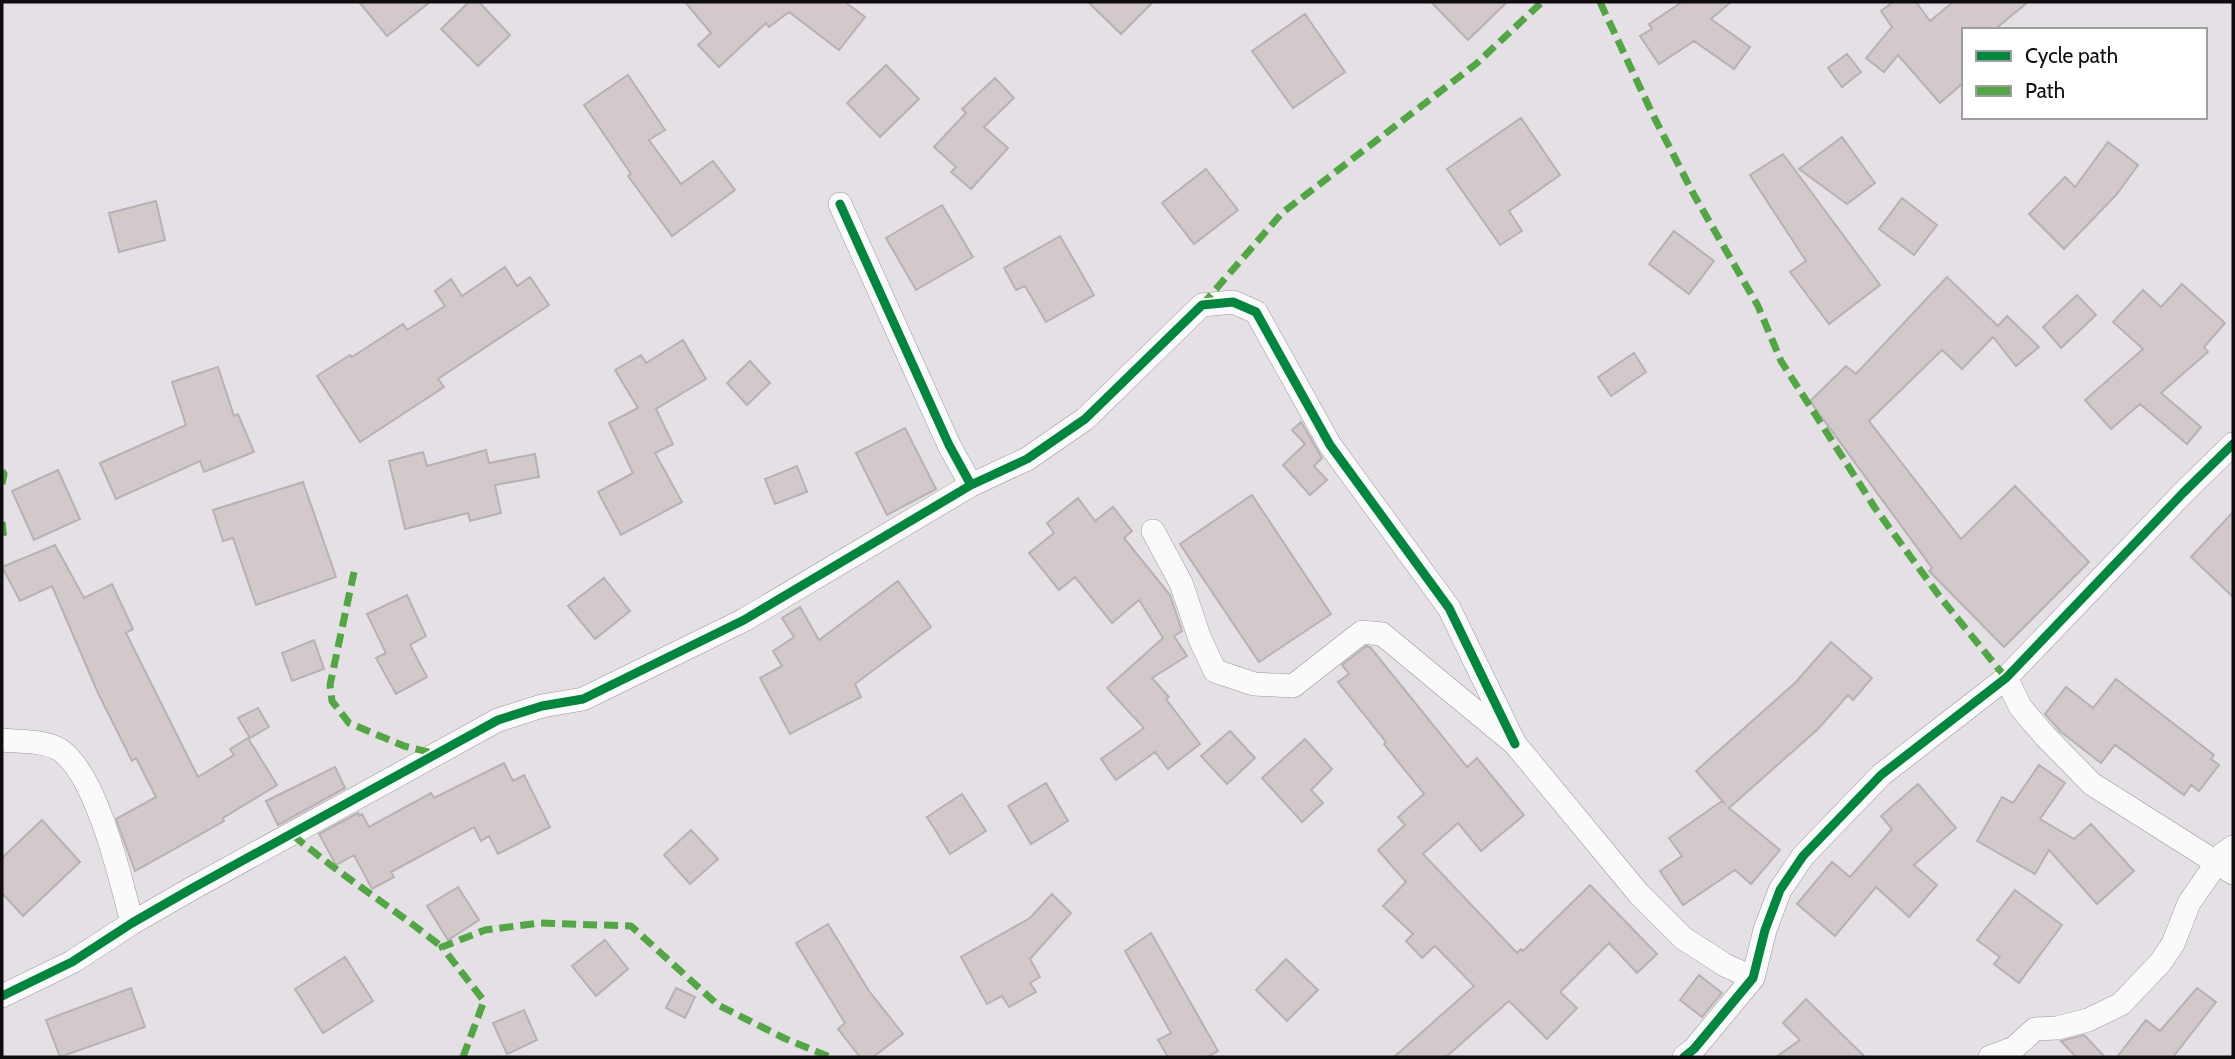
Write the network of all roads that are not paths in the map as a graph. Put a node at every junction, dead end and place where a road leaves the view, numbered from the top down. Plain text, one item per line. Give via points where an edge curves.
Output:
1 (840, 204) dead end
2 (2233, 444) edge
3 (971, 485) junction
4 (1153, 531) dead end
5 (2006, 678) junction
6 (2, 740) edge
7 (1515, 744) junction
8 (2228, 861) edge
9 (132, 923) junction
10 (1753, 978) junction
11 (2, 996) edge
12 (1692, 1054) edge
13 (1990, 1057) edge

1 - 3 street
2 - 5 street
3 - 7 street via 1027,459 1085,419 1202,305 1233,302 1256,312 1330,445 1449,608
3 - 9 street via 744,620 583,699 498,720
4 - 7 street via 1181,583 1215,671 1254,684 1293,686 1362,632 1382,634
5 - 8 street via 2021,708 2092,784
5 - 10 street via 1881,775 1803,856 1780,890
6 - 9 street via 59,748 72,761 90,790 117,863
7 - 10 street via 1639,894 1683,938
8 - 13 street via 2189,903 2160,963 2121,1004 2088,1020 2035,1029 2014,1048
9 - 11 street via 72,961
10 - 12 street

